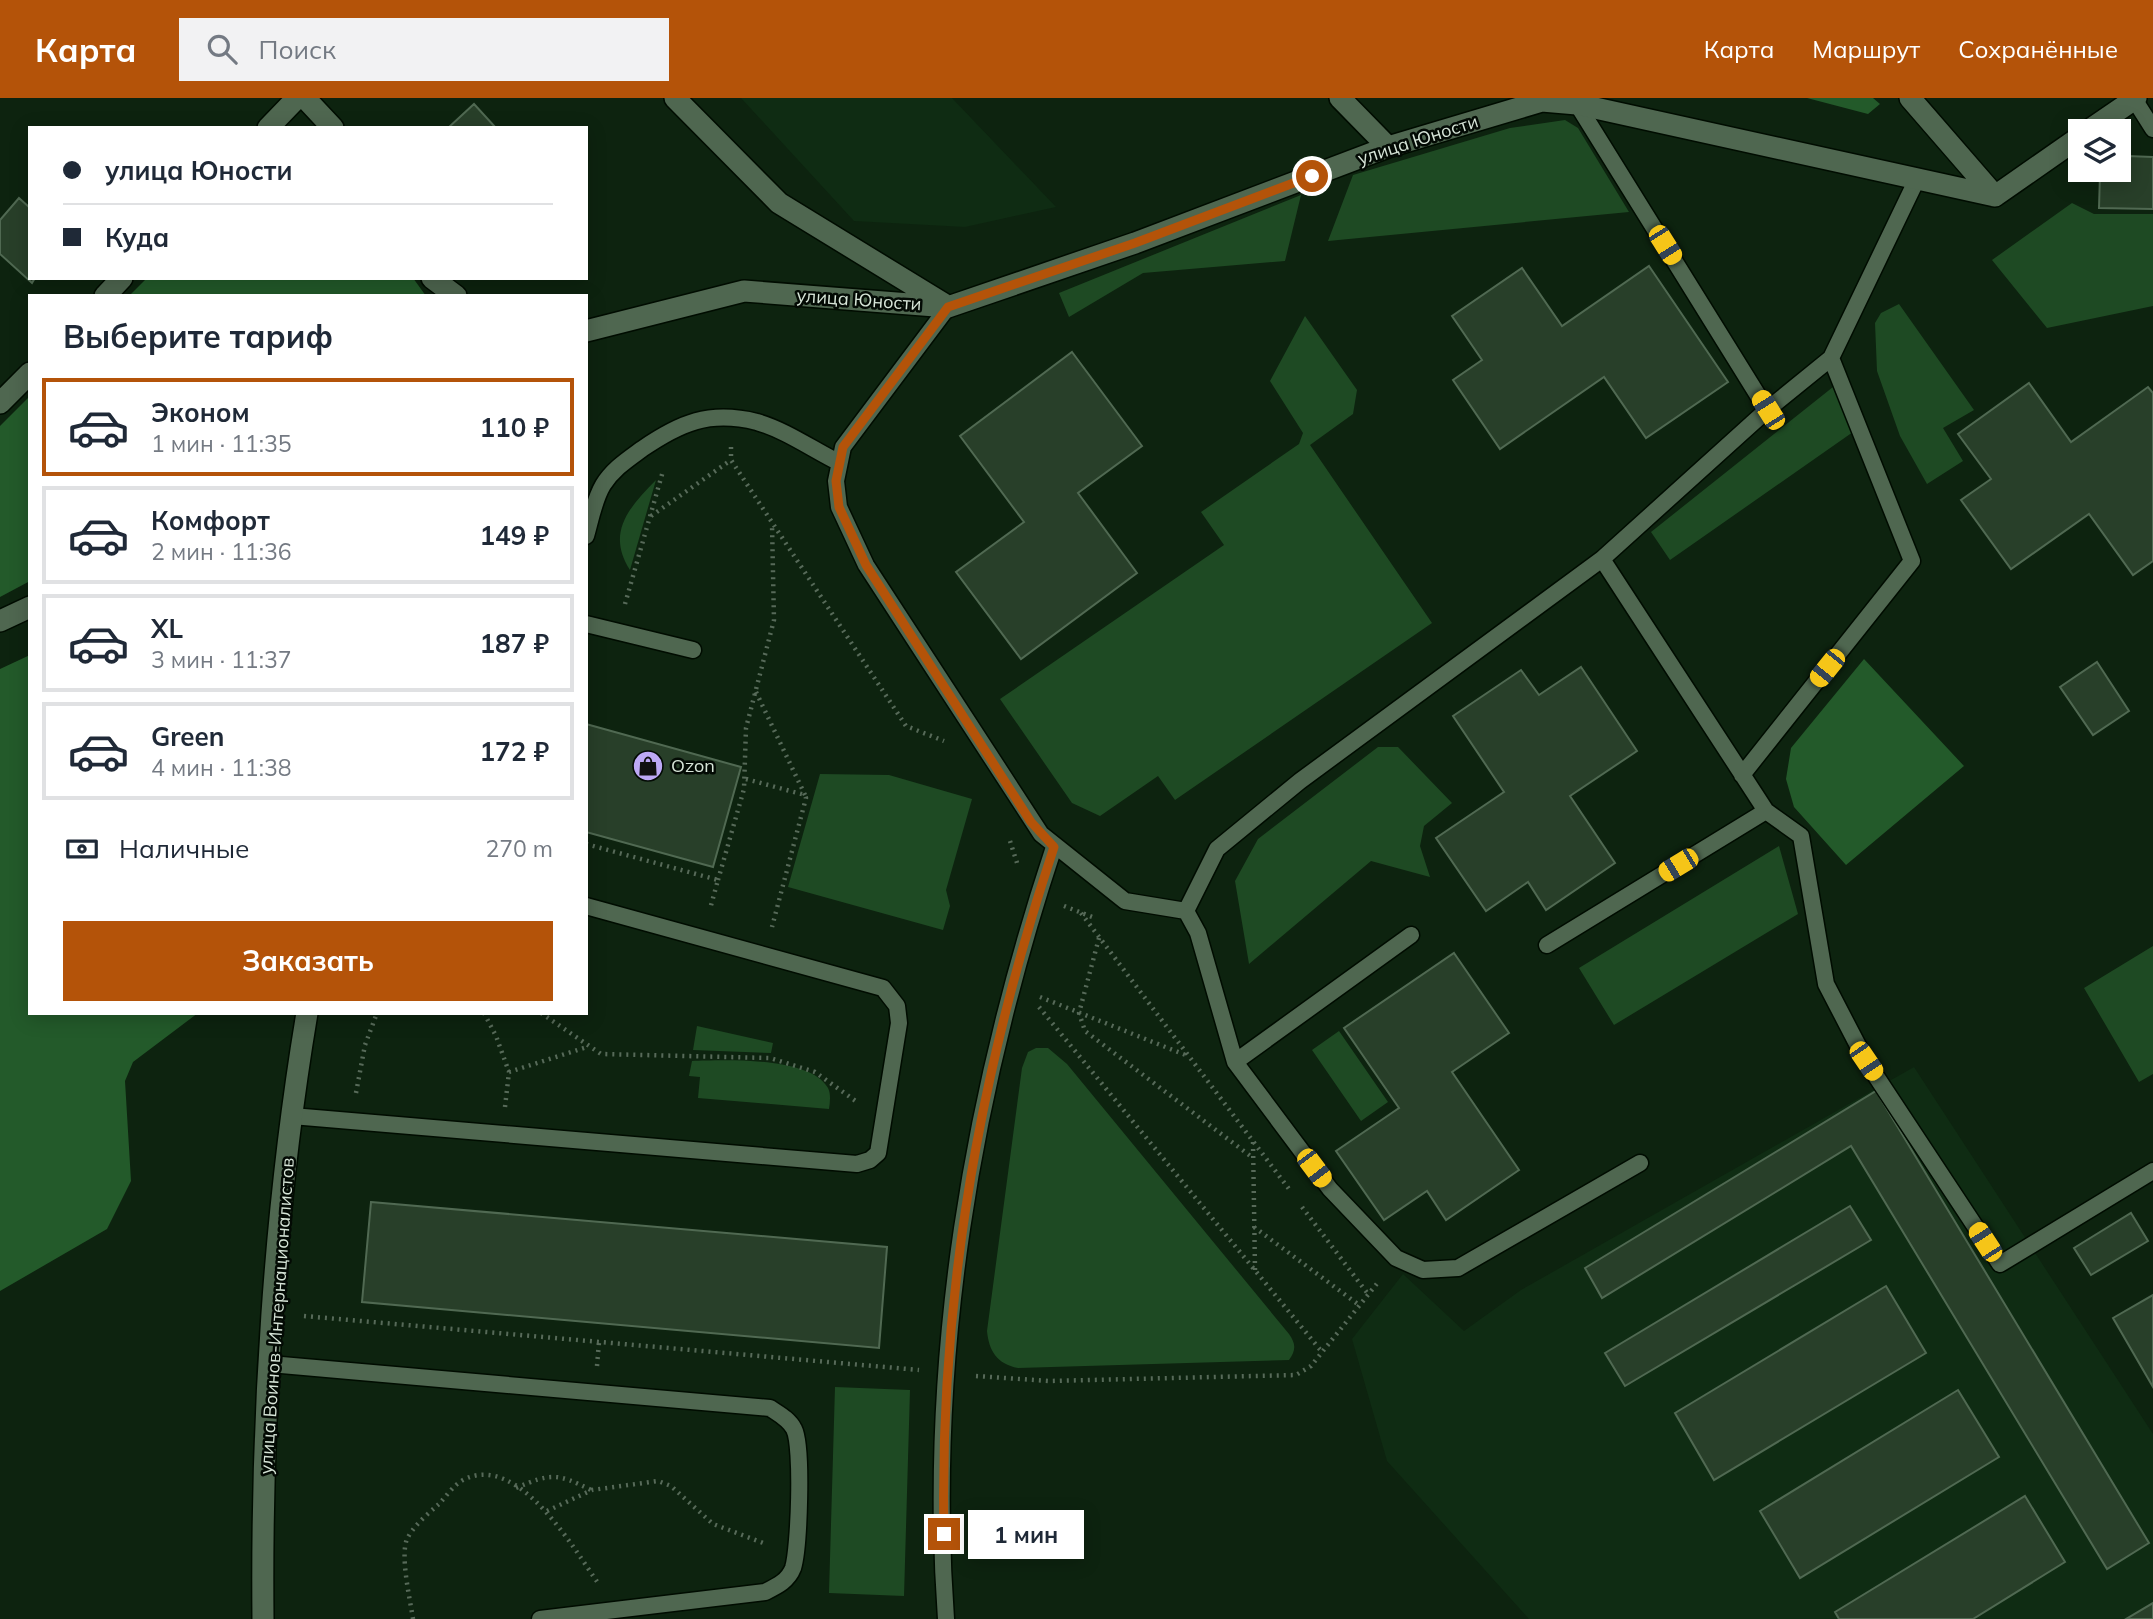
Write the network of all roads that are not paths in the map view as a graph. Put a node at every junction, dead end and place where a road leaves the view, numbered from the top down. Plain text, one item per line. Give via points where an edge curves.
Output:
1 (297, 98) edge
2 (305, 98) edge
3 (675, 98) edge
4 (1340, 98) edge
5 (1910, 98) edge
6 (2135, 99) edge
7 (1577, 104) junction
8 (2106, 119) edge
9 (270, 126) edge
10 (330, 126) edge
11 (2153, 129) edge
12 (2068, 145) edge
13 (1388, 147) junction
14 (1918, 177) junction
15 (1995, 196) junction
16 (120, 280) edge
17 (435, 280) edge
18 (107, 294) edge
19 (453, 294) edge
20 (948, 307) junction
21 (588, 330) edge
22 (1831, 358) junction
23 (28, 375) edge
24 (0, 403) edge
25 (1768, 410) junction
26 (838, 462) junction
27 (588, 530) edge
28 (1602, 559) junction
29 (28, 608) edge
30 (0, 621) edge
31 (588, 624) edge
32 (693, 650) dead end
33 (1742, 775) junction
34 (1766, 811) junction
35 (1054, 847) junction
36 (588, 907) edge
37 (1186, 912) junction
38 (1411, 935) dead end
39 (1547, 945) dead end
40 (307, 1015) edge
41 (1235, 1062) junction
42 (292, 1116) junction
43 (1640, 1163) dead end
44 (2153, 1171) edge
45 (270, 1364) junction
46 (263, 1619) edge
47 (540, 1619) edge
48 (946, 1619) edge

1 - 9 street
2 - 10 street
3 - 20 street via 779,204
4 - 13 street
5 - 15 street
6 - 8 street
6 - 11 lane
7 - 13 street, улица Юности via 1542,101
7 - 14 street, улица Юности
7 - 25 lane
12 - 15 street
13 - 20 street, улица Юности via 1135,243
14 - 15 street, улица Юности
14 - 22 lane
16 - 18 street
17 - 19 street
20 - 21 street, улица Юности via 744,291
20 - 26 lane via 843,447
22 - 25 lane
22 - 33 lane via 1912,561
23 - 24 street
25 - 28 lane
26 - 27 lane via 775,429 731,418 692,421 676,426 621,464 602,488
26 - 35 lane via 839,507 866,565 1031,822
28 - 33 lane
28 - 37 lane via 1300,781 1217,849
29 - 30 street
31 - 32 lane
33 - 34 lane
34 - 39 lane
34 - 44 lane via 1801,836 1826,984 1866,1061 2000,1264
35 - 37 lane via 1125,901
35 - 48 lane via 980,1122 960,1242 947,1372 943,1485
36 - 42 lane via 883,988 897,1006 899,1023 878,1153 857,1164
37 - 41 lane via 1198,933
38 - 41 lane
40 - 42 street, улица Воинов-Интернационалистов
41 - 43 lane via 1330,1189 1396,1258 1423,1270 1458,1268
42 - 45 street, улица Воинов-Интернационалистов
45 - 46 street, улица Воинов-Интернационалистов
45 - 47 lane via 770,1408 785,1417 799,1449 796,1552 783,1583 765,1592

